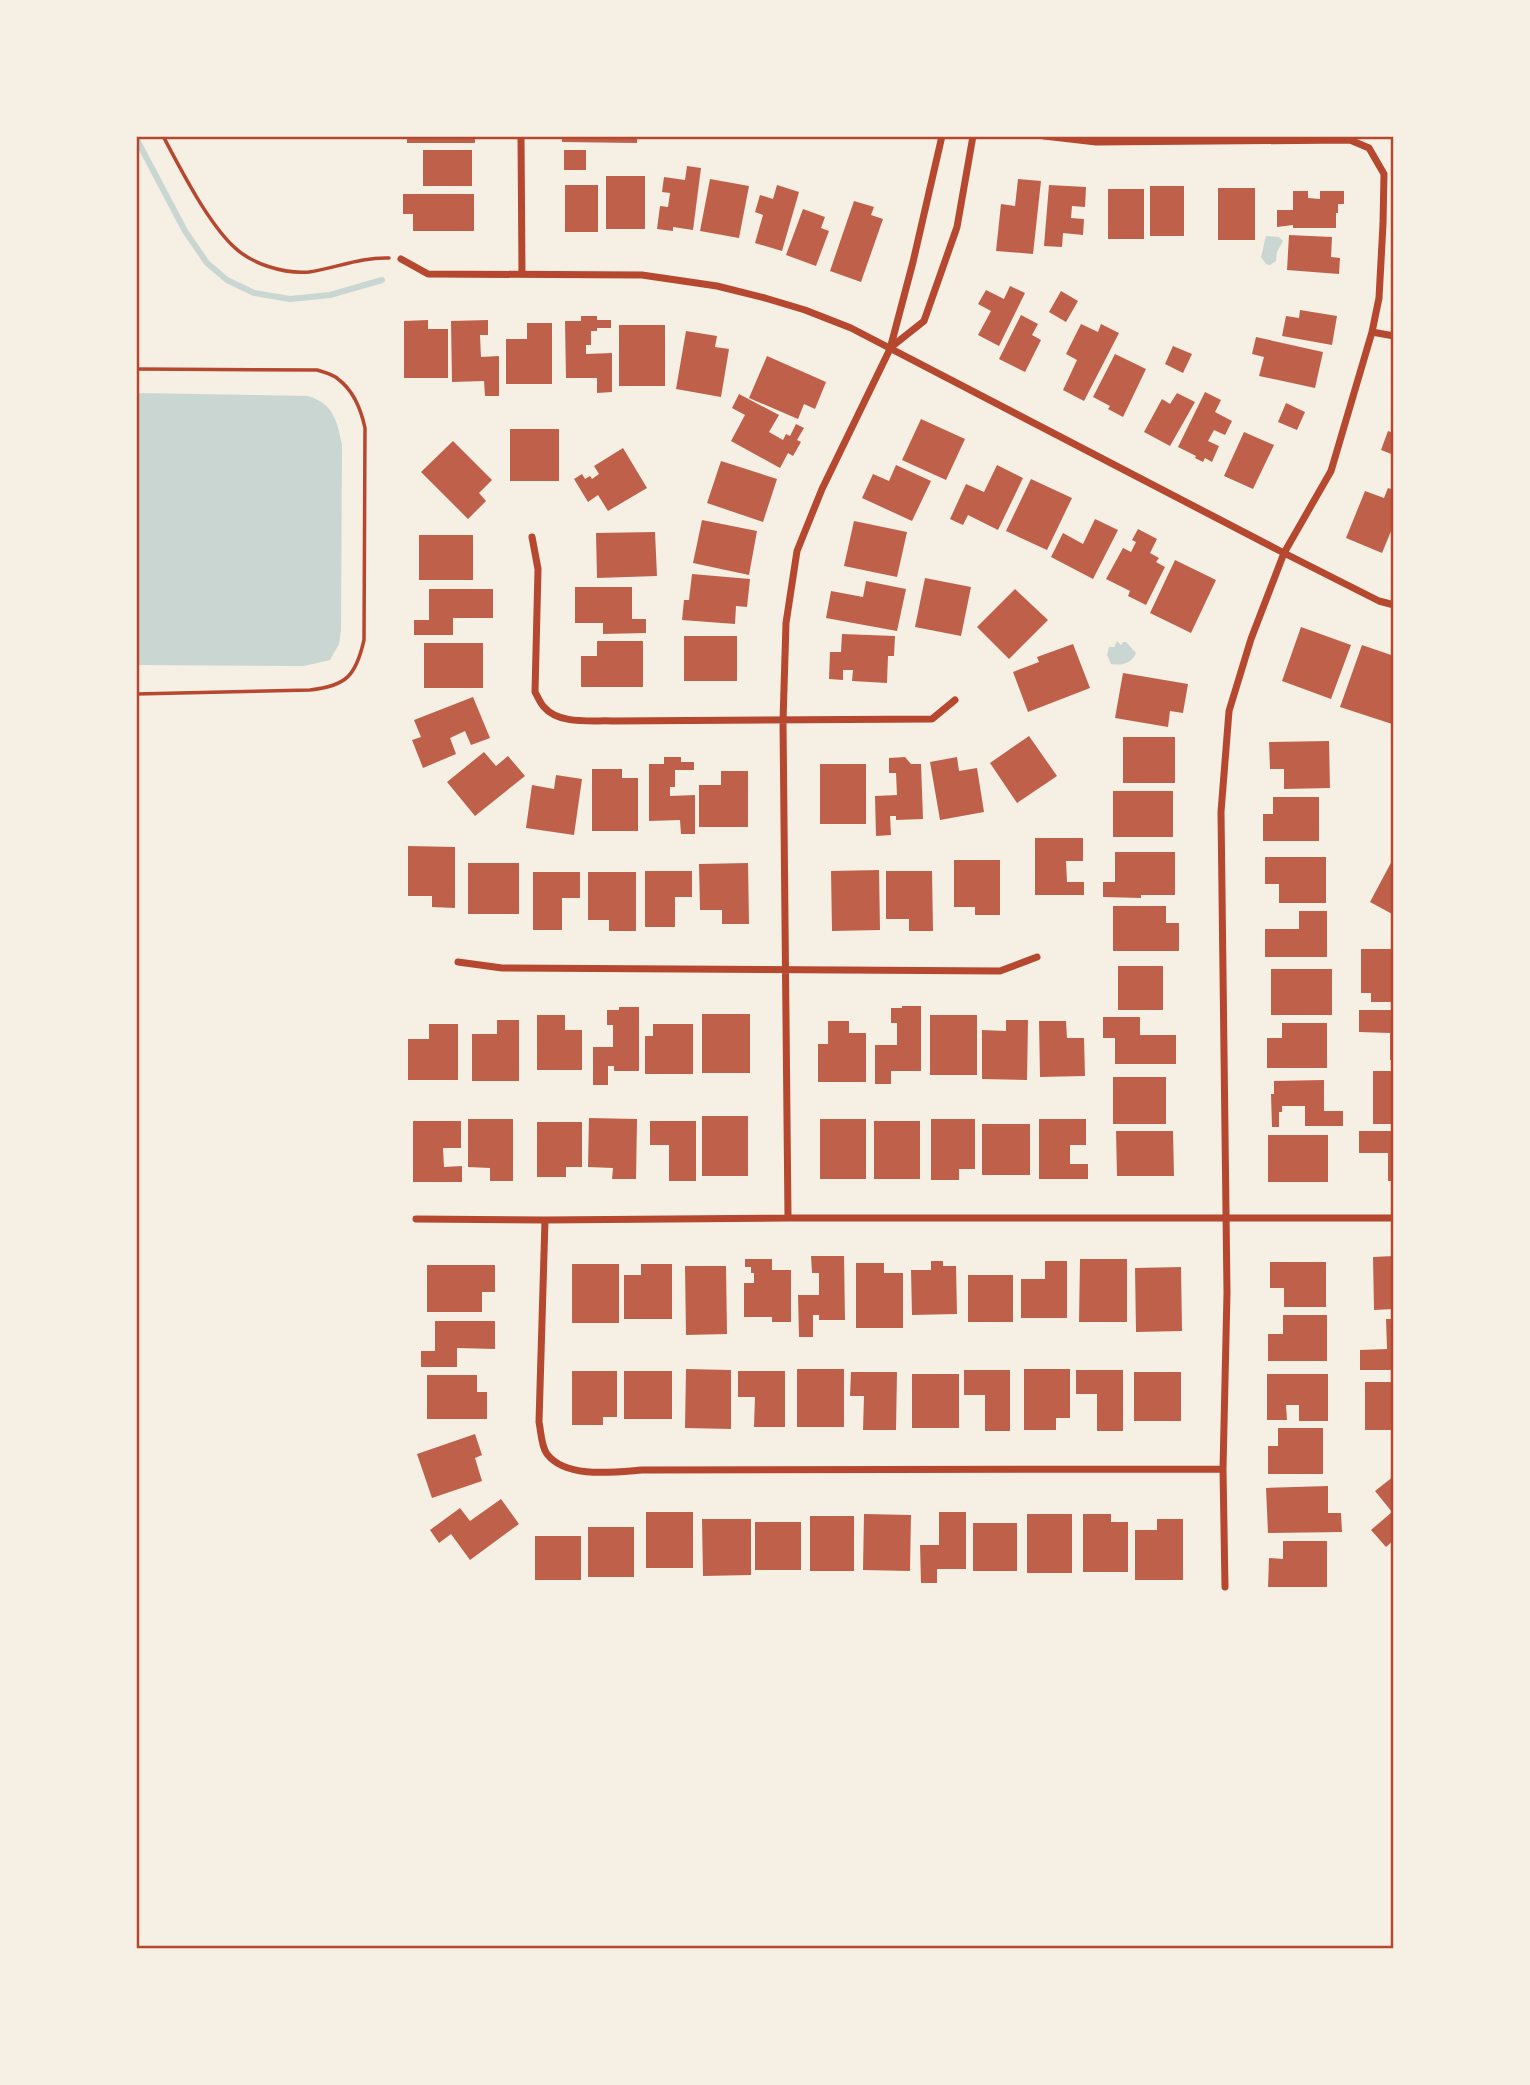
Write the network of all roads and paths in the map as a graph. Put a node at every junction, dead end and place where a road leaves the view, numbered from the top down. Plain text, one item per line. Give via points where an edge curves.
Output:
1 (163, 136) edge
2 (521, 136) edge
3 (942, 136) edge
4 (973, 136) edge
5 (1044, 136) edge
6 (401, 259) joint
7 (523, 274) junction
8 (1372, 332) junction
9 (1394, 337) edge
10 (890, 349) junction
11 (136, 369) edge
12 (532, 537) dead end
13 (1284, 553) junction
14 (1394, 605) edge
15 (136, 694) edge
16 (956, 700) dead end
17 (783, 721) junction
18 (1037, 957) dead end
19 (458, 962) dead end
20 (785, 970) junction
21 (788, 1218) junction
22 (1226, 1218) junction
23 (1394, 1218) edge
24 (416, 1219) dead end
25 (545, 1220) junction
26 (1223, 1469) junction
27 (1225, 1587) dead end

1 - 6 path via 216,227 235,249 262,264 307,272 373,257
2 - 7 street
3 - 10 street
4 - 10 street via 957,228 924,321
5 - 8 street via 1096,142 1350,140 1369,148 1384,174 1379,298
6 - 7 street via 428,274
7 - 10 street via 642,275 717,286 805,310
8 - 9 street
8 - 13 street via 1331,471
10 - 13 street
10 - 17 street via 797,551 786,623
11 - 15 path via 317,370 337,377 361,410 365,454 364,640 359,662 346,680 310,690
12 - 17 street via 538,569 536,692 553,716 614,721
13 - 14 street
13 - 22 street via 1229,710 1221,812
16 - 17 street via 932,719
17 - 20 street
18 - 20 street via 1000,971
19 - 20 street via 502,968
20 - 21 street
21 - 22 street
21 - 25 street
22 - 23 street
22 - 26 street
24 - 25 street
25 - 26 street via 539,1422 547,1454 564,1467 579,1471
26 - 27 street

